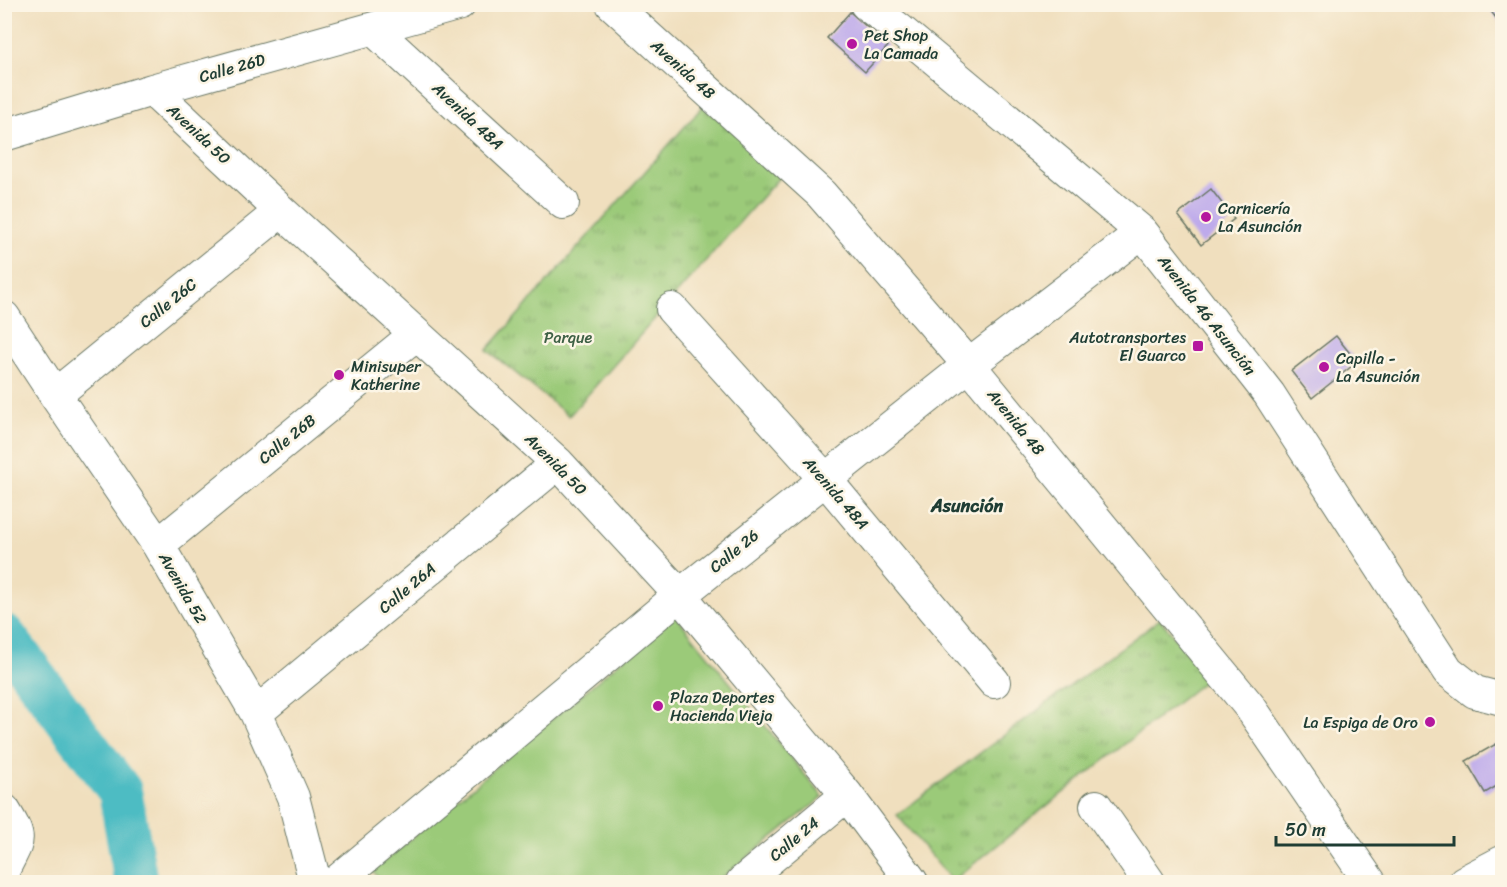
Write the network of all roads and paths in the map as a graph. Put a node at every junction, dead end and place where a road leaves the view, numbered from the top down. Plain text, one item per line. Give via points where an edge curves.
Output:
1 (460, 4) edge
2 (612, 4) edge
3 (866, 4) edge
4 (373, 29) junction
5 (152, 90) junction
6 (4, 135) edge
7 (563, 203) dead end
8 (281, 211) junction
9 (1142, 232) junction
10 (672, 309) dead end
11 (4, 317) edge
12 (416, 334) junction
13 (969, 365) junction
14 (55, 395) junction
15 (558, 463) junction
16 (825, 479) junction
17 (158, 545) junction
18 (680, 595) junction
19 (994, 682) dead end
20 (1489, 695) edge
21 (256, 712) junction
22 (847, 795) junction
23 (1096, 806) dead end
24 (10, 820) edge
25 (1503, 862) edge
26 (4, 869) edge
27 (315, 882) edge
28 (336, 882) edge
29 (742, 882) edge
30 (912, 882) edge
31 (1149, 882) edge
32 (1370, 882) edge
33 (1464, 882) edge

1 - 4 street, Calle 26D
2 - 13 street, Avenida 48 via 821,194
3 - 9 street, Avenida 46 Asunción
4 - 5 street, Calle 26D
4 - 7 street, Avenida 48A
5 - 6 street, Calle 26D
5 - 8 street, Avenida 50
8 - 12 street, Avenida 50
8 - 14 street, Calle 26C
9 - 13 street, Calle 26
9 - 20 street, Avenida 46 Asunción via 1269,394 1448,671
10 - 16 street, Avenida 48A
11 - 14 street, Avenida 52
12 - 15 street, Avenida 50
12 - 17 street, Calle 26B
13 - 16 street, Calle 26
13 - 32 street, Avenida 48 via 1250,707
14 - 17 street, Avenida 52
15 - 18 street, Avenida 50
15 - 21 street, Calle 26A
16 - 18 street, Calle 26
16 - 19 street, Avenida 48A
17 - 21 street, Avenida 52
18 - 22 street, Avenida 50
18 - 28 street, Calle 26
21 - 27 street, Avenida 52 via 293,796
22 - 29 street, Calle 24
22 - 30 street, Avenida 50
23 - 31 street
24 - 26 street via 18,841
25 - 33 street

